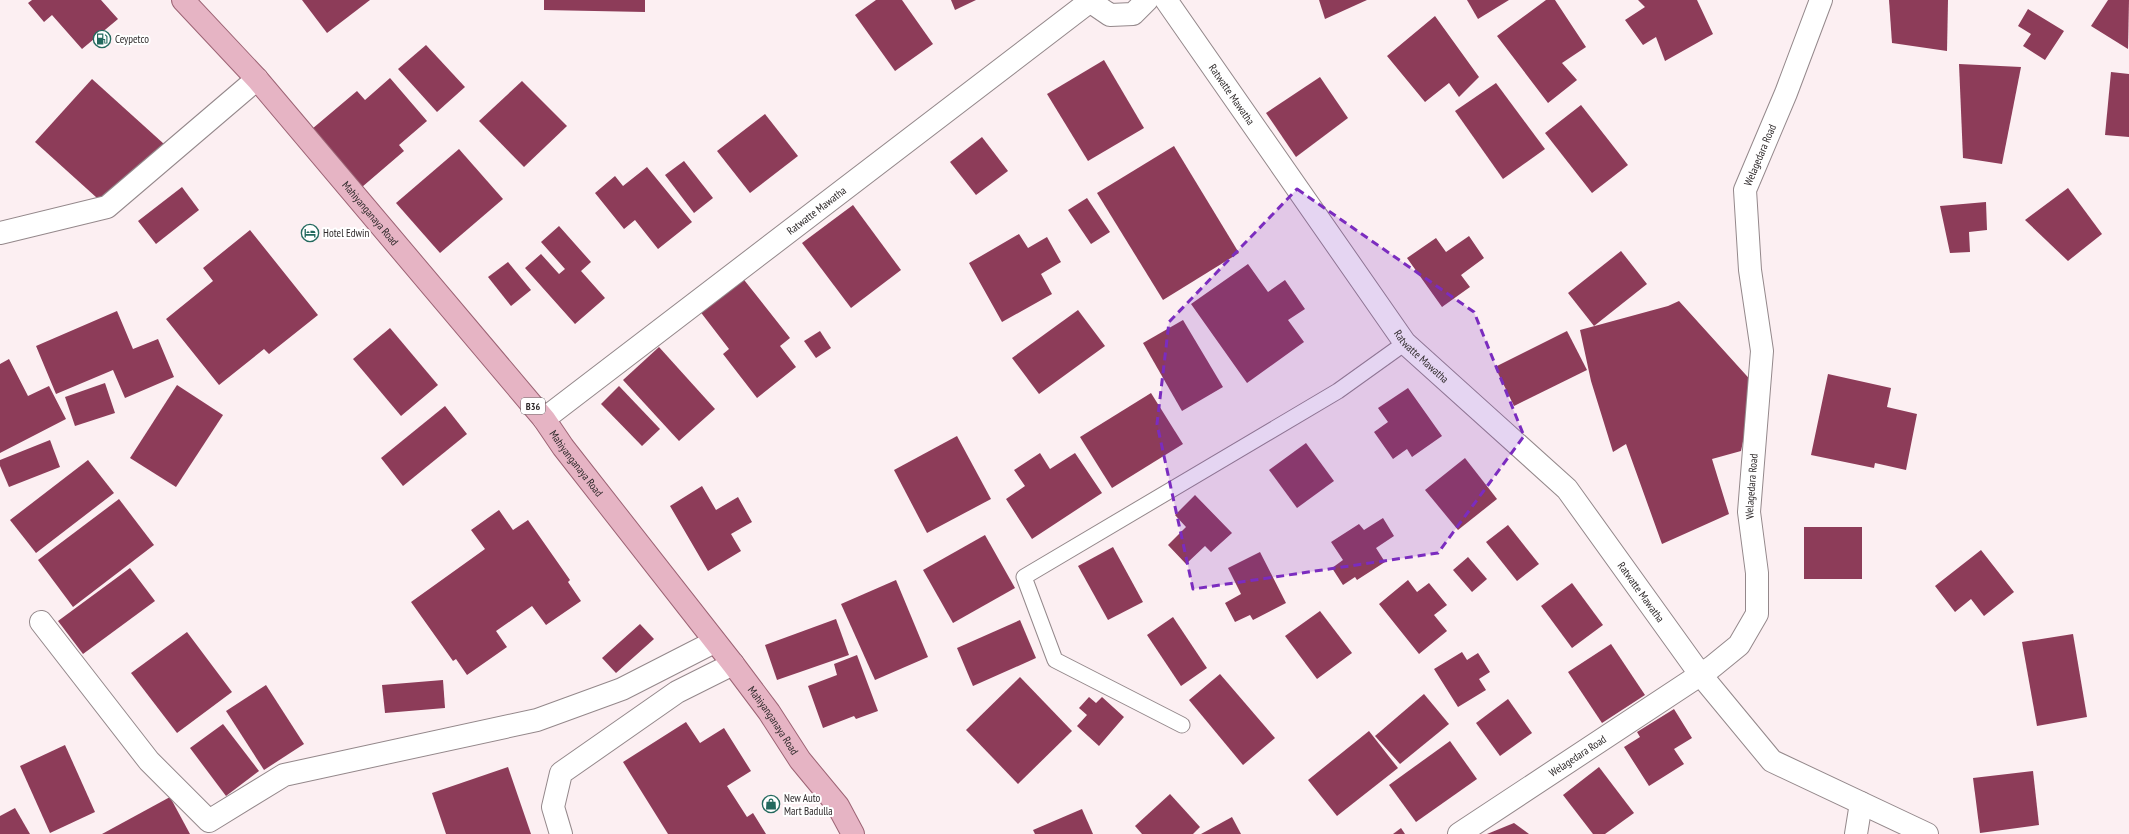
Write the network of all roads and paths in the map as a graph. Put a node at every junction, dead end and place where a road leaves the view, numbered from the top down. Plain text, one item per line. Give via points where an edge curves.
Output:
1 (183, 0) edge
2 (1147, 0) edge
3 (1820, 0) edge
4 (1089, 1) edge
5 (1170, 6) edge
6 (257, 79) junction
7 (0, 234) edge
8 (1405, 343) junction
9 (544, 419) junction
10 (41, 622) dead end
11 (714, 642) junction
12 (733, 664) junction
13 (1700, 674) junction
14 (1182, 725) dead end
15 (1860, 802) junction
16 (561, 834) edge
17 (853, 834) edge
18 (1459, 834) edge
19 (1856, 834) edge
20 (1927, 834) edge

1 - 6 main road, Mahiyanganaya Road / B36
2 - 4 street via 1134,14 1110,15
3 - 13 street, Welagedara Road via 1786,93 1745,190 1750,270 1762,351 1749,512 1757,573 1757,614 1740,645
4 - 9 street, Ratwatte Mawatha
5 - 8 street, Ratwatte Mawatha
6 - 7 street via 107,207
6 - 9 main road, Mahiyanganaya Road / B36
8 - 13 street, Ratwatte Mawatha via 1567,489
8 - 14 lane via 1338,391 1024,577 1055,660
9 - 11 main road, Mahiyanganaya Road / B36
10 - 11 street via 149,761 209,821 284,775 537,720 622,689
11 - 12 main road, Mahiyanganaya Road / B36
12 - 16 street via 677,692 561,773 552,807
12 - 17 main road, Mahiyanganaya Road / B36 via 769,712 800,760 838,806
13 - 15 street, Ratwatte Mawatha via 1772,761
13 - 18 street, Welagedara Road
15 - 19 street
15 - 20 street, Ratwatte Mawatha

